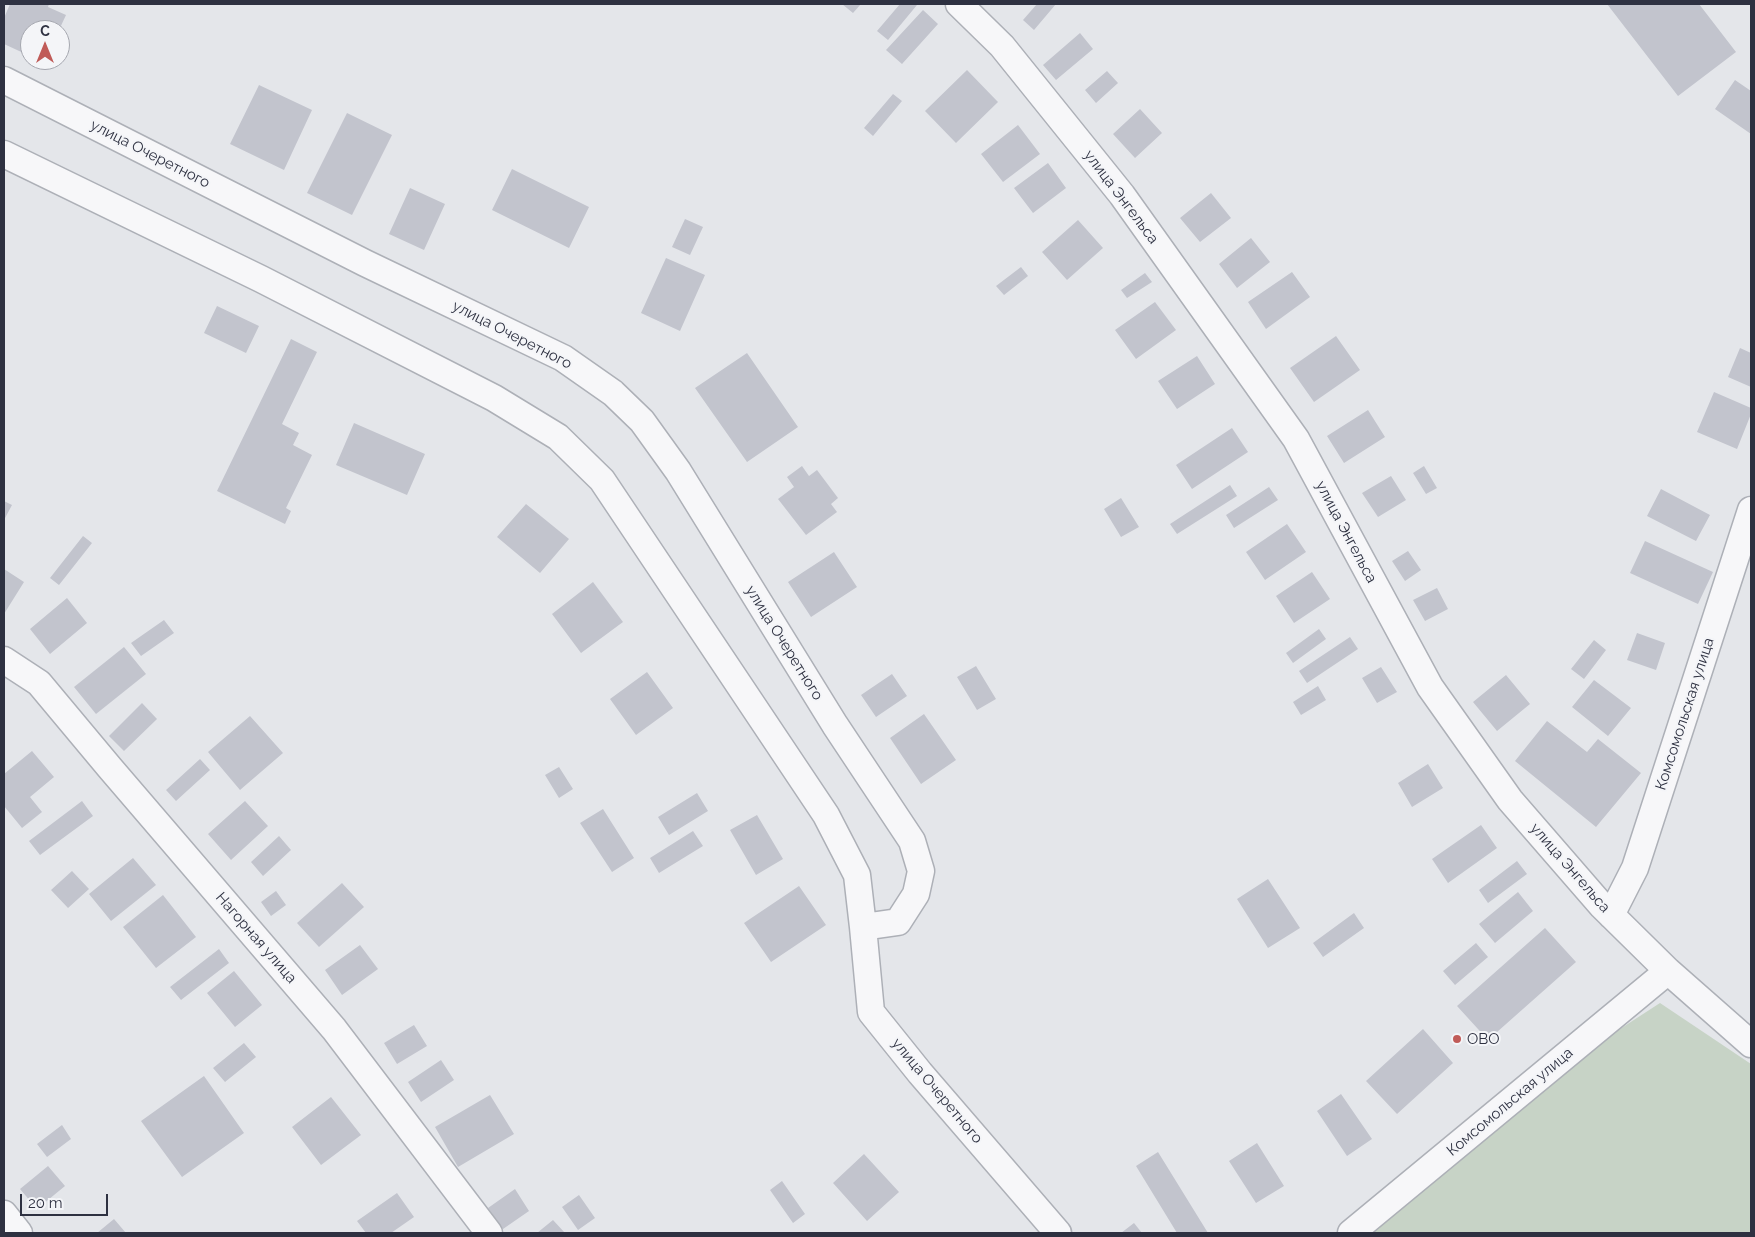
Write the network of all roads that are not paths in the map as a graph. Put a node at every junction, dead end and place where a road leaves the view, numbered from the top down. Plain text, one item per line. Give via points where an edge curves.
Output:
1 (959, 4) edge
2 (4, 80) edge
3 (4, 154) edge
4 (1751, 510) edge
5 (4, 660) edge
6 (1611, 915) junction
7 (863, 928) junction
8 (1668, 971) junction
9 (1751, 1044) edge
10 (4, 1214) edge
11 (19, 1233) edge
12 (489, 1233) edge
13 (1058, 1233) edge
14 (1351, 1233) edge

1 - 6 street, улица Энгельса via 1002,46 1122,195 1296,439 1430,687 1510,800
2 - 7 street, улица Очеретного via 563,358 613,393 642,421 678,471 835,725 912,841 921,872 916,894 898,922
3 - 7 street, улица Очеретного via 494,398 558,437 602,480 826,814 858,875
4 - 6 street, Комсомольская улица via 1635,868
5 - 12 street, Нагорная улица via 39,683 334,1029
6 - 8 street, улица Энгельса
7 - 13 street, улица Очеретного via 871,1012
8 - 9 street, улица Энгельса
8 - 14 street, Комсомольская улица
10 - 11 street

